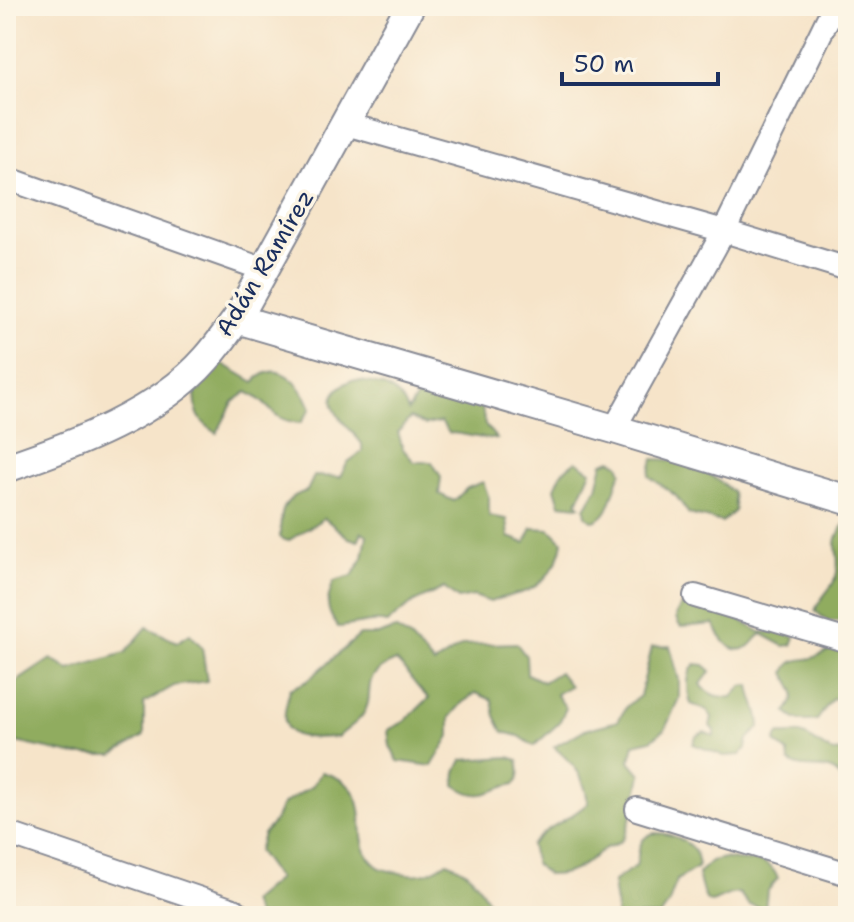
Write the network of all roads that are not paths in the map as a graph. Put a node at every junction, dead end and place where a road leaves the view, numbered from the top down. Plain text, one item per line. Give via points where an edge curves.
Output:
1 (410, 6) edge
2 (834, 6) edge
3 (346, 124) junction
4 (6, 178) edge
5 (724, 231) junction
6 (848, 269) edge
7 (265, 270) junction
8 (237, 319) junction
9 (614, 429) junction
10 (6, 468) edge
11 (848, 500) edge
12 (695, 596) dead end
13 (848, 641) edge
14 (637, 809) dead end
15 (6, 833) edge
16 (848, 874) edge
17 (235, 916) edge

1 - 3 street, Adán Ramírez
2 - 5 street
3 - 5 street
3 - 7 street, Adán Ramírez
4 - 7 street
5 - 6 street
5 - 9 street
7 - 8 street, Adán Ramírez
8 - 9 street
8 - 10 street, Adán Ramírez via 205,361 165,396 74,445
9 - 11 street
12 - 13 street
14 - 16 street
15 - 17 street via 236,911

